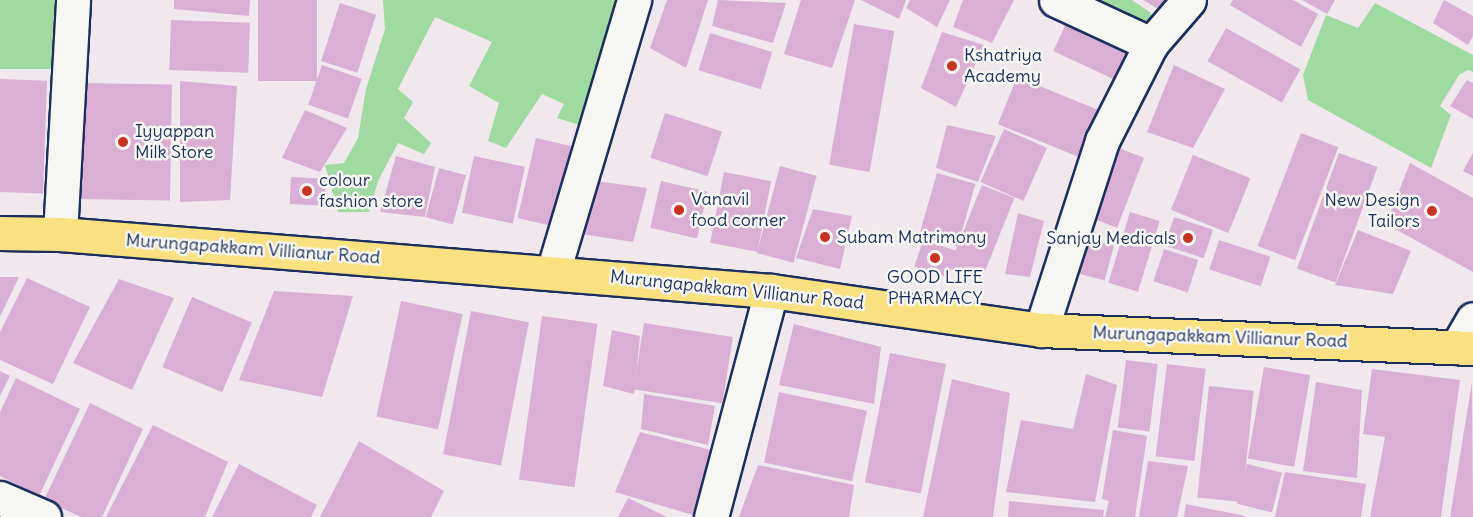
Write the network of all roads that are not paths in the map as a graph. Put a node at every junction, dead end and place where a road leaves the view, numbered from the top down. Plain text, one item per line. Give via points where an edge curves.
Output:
1 (73, 0) edge
2 (634, 0) edge
3 (1056, 0) edge
4 (1189, 0) edge
5 (1151, 44) junction
6 (0, 233) edge
7 (60, 234) junction
8 (553, 272) junction
9 (771, 291) junction
10 (1473, 319) edge
11 (1041, 330) junction
12 (1465, 347) edge
13 (0, 498) edge
14 (44, 517) edge
15 (711, 517) edge

1 - 7 street
2 - 8 street
3 - 5 street
4 - 5 street
5 - 11 street via 1102,141
6 - 7 main road, Murungapakkam Villianur Road
7 - 8 main road, Murungapakkam Villianur Road
8 - 9 main road, Murungapakkam Villianur Road
9 - 11 main road, Murungapakkam Villianur Road
9 - 15 street
10 - 12 street
11 - 12 main road, Murungapakkam Villianur Road
13 - 14 street

